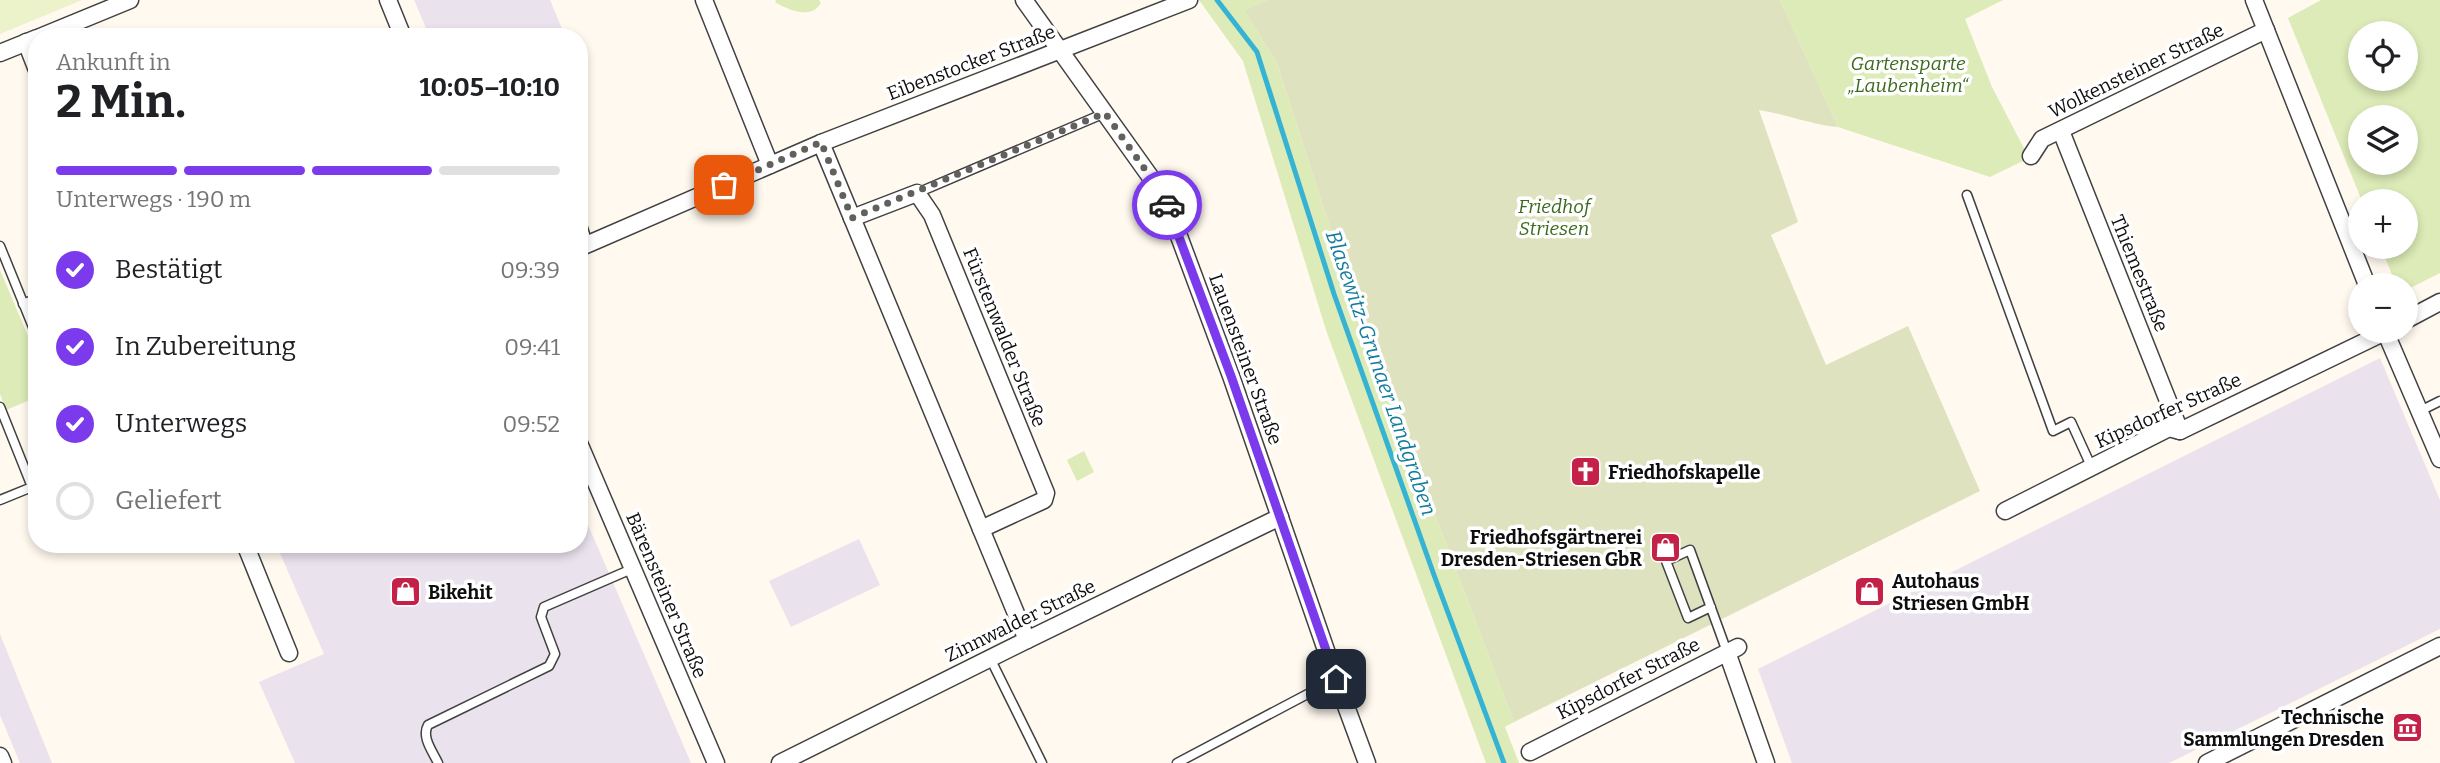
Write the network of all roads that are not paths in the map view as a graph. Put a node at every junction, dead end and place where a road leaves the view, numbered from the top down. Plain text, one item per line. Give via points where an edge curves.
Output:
1 (130, 0) edge
2 (704, 0) edge
3 (1024, 0) edge
4 (1189, 0) edge
5 (2254, 0) edge
6 (390, 1) edge
7 (61, 28) edge
8 (400, 28) edge
9 (2266, 30) junction
10 (28, 41) edge
11 (1060, 50) junction
12 (0, 53) edge
13 (1105, 113) junction
14 (2061, 131) junction
15 (821, 142) junction
16 (2031, 156) dead end
17 (769, 165) junction
18 (918, 193) junction
19 (1967, 195) dead end
20 (852, 218) junction
21 (588, 244) edge
22 (0, 246) edge
23 (2362, 273) edge
24 (28, 302) edge
25 (2440, 302) edge
26 (23, 304) junction
27 (2418, 314) edge
28 (28, 316) edge
29 (2361, 343) edge
30 (2391, 343) edge
31 (2440, 401) edge
32 (0, 407) edge
33 (2420, 411) junction
34 (2180, 431) junction
35 (2440, 459) edge
36 (588, 463) edge
37 (28, 466) edge
38 (2091, 466) junction
39 (28, 489) edge
40 (0, 500) edge
41 (2005, 511) dead end
42 (1280, 517) junction
43 (981, 529) junction
44 (249, 553) edge
45 (634, 568) junction
46 (1711, 607) junction
47 (1027, 639) junction
48 (2440, 646) edge
49 (1737, 647) junction
50 (289, 653) dead end
51 (990, 658) junction
52 (1336, 679) junction
53 (1530, 752) dead end
54 (0, 756) edge
55 (3, 763) edge
56 (438, 763) edge
57 (716, 763) edge
58 (780, 763) edge
59 (1042, 763) edge
60 (1177, 763) edge
61 (1367, 763) edge
62 (1766, 763) edge
63 (2207, 763) edge

1 - 7 street
2 - 17 street
3 - 11 street, Lauensteiner Straße
4 - 11 street, Eibenstocker Straße
5 - 9 street
6 - 8 street
9 - 14 street, Wolkensteiner Straße
9 - 23 street
10 - 12 street
11 - 13 street, Lauensteiner Straße
11 - 15 street, Eibenstocker Straße
13 - 18 lane
13 - 42 street, Lauensteiner Straße via 1164,196
14 - 16 street, Wolkensteiner Straße via 2042,139
14 - 34 street, Thiemestraße
15 - 17 street, Eibenstocker Straße
15 - 20 street
17 - 21 street, Eibenstocker Straße
18 - 20 street
18 - 43 street, Fürstenwalder Straße via 932,215 1046,494 1044,500
19 - 38 lane via 2053,431 2071,422
20 - 43 street
22 - 26 lane
24 - 26 lane
25 - 27 street
26 - 28 lane
29 - 34 street, Kipsdorfer Straße
30 - 33 street
31 - 33 lane
32 - 37 lane
33 - 35 street
34 - 38 street, Kipsdorfer Straße via 2169,428
36 - 45 street, Bärensteiner Straße
38 - 41 street, Kipsdorfer Straße
39 - 40 lane
42 - 47 street, Zinnwalder Straße
42 - 52 street, Lauensteiner Straße
43 - 47 street
44 - 50 street
45 - 56 lane via 544,607 541,617 555,654 549,666 428,726 426,736
45 - 57 street, Bärensteiner Straße
46 - 46 lane via 1690,550 1666,561 1688,618
46 - 49 lane
47 - 51 street, Zinnwalder Straße
48 - 63 street
49 - 53 street, Kipsdorfer Straße
49 - 62 street
51 - 58 street, Zinnwalder Straße
51 - 59 lane
52 - 60 lane
52 - 61 street, Lauensteiner Straße
54 - 55 street

